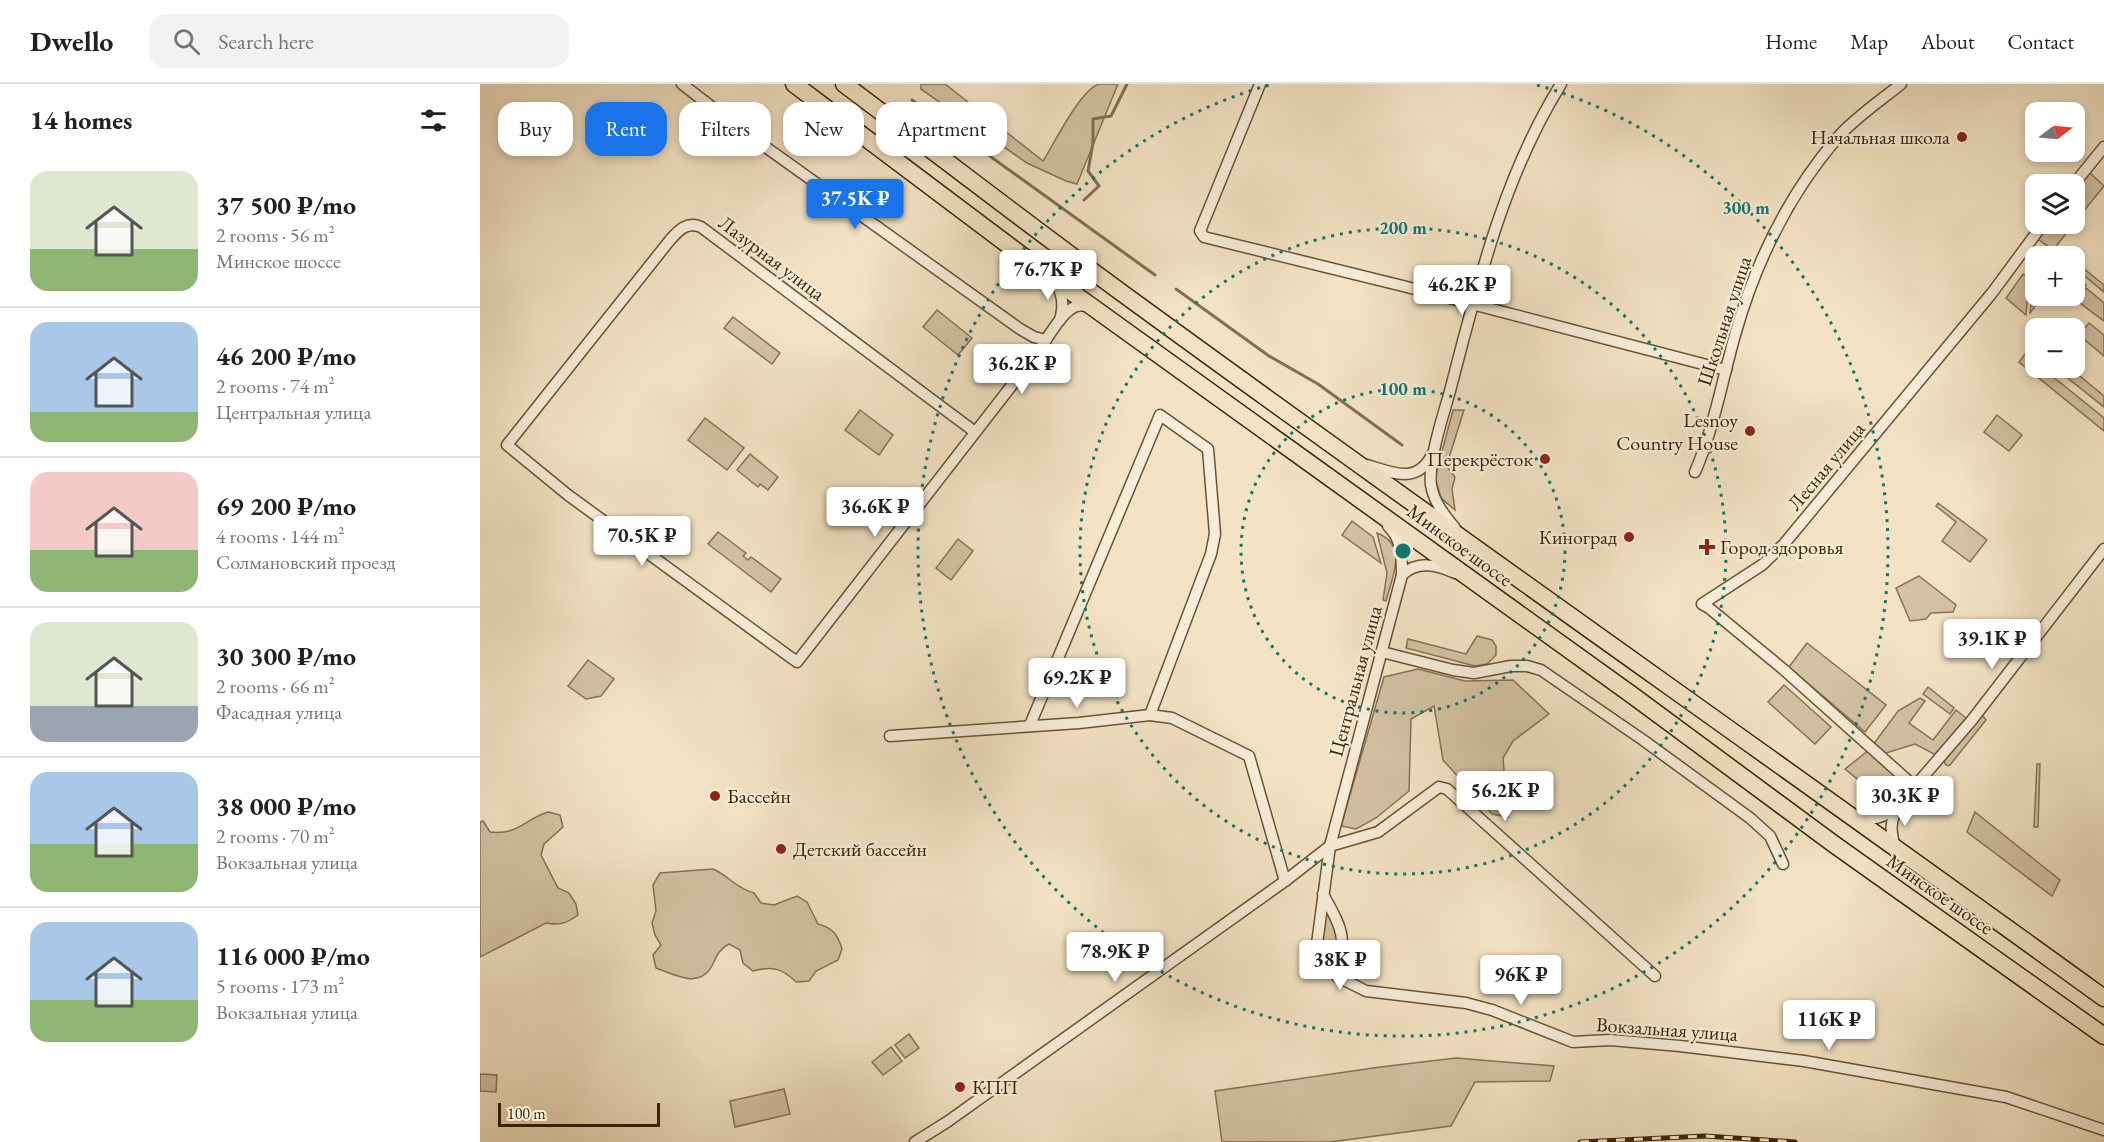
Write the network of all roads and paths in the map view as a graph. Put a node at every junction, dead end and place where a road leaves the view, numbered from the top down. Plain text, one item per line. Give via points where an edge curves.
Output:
1 (682, 84) edge
2 (794, 84) edge
3 (844, 84) edge
4 (1260, 84) edge
5 (1561, 84) edge
6 (1901, 84) edge
7 (2104, 147) edge
8 (2082, 174) edge
9 (2036, 234) edge
10 (1052, 278) junction
11 (1473, 304) junction
12 (1092, 307) junction
13 (1059, 321) junction
14 (1046, 340) junction
15 (1726, 370) junction
16 (975, 432) junction
17 (1435, 450) junction
18 (1355, 461) junction
19 (1695, 472) dead end
20 (1354, 495) junction
21 (1468, 543) junction
22 (2104, 549) edge
23 (1402, 574) junction
24 (1475, 581) junction
25 (1382, 652) junction
26 (1150, 715) junction
27 (1030, 725) junction
28 (890, 736) dead end
29 (1914, 786) junction
30 (1898, 806) junction
31 (1854, 816) junction
32 (1330, 846) junction
33 (1895, 847) junction
34 (1783, 864) dead end
35 (1285, 881) junction
36 (1323, 894) junction
37 (1338, 976) junction
38 (1655, 976) dead end
39 (2104, 998) edge
40 (2104, 1036) edge
41 (2104, 1130) edge
42 (915, 1142) edge

1 - 14 street via 1020,330
2 - 10 highway, Минское шоссе
3 - 18 highway, Минское шоссе via 1143,309
4 - 11 street via 1200,231 1204,237
5 - 11 street via 1508,194
6 - 15 street, Школьная улица via 1838,137 1778,225 1738,325
7 - 8 street
9 - 29 street, Лесная улица via 1992,293 1784,544 1762,565 1702,604 1783,669
10 - 12 highway, Минское шоссе
10 - 13 street via 1062,295
11 - 15 street
11 - 17 street
12 - 13 street via 1076,306
12 - 20 highway, Минское шоссе
13 - 14 street
14 - 16 street
15 - 19 street, Школьная улица
16 - 16 street, Лазурная улица via 797,662 568,495 507,445 670,240 691,224 701,227
17 - 18 street via 1420,470 1408,475
17 - 21 street via 1431,483 1435,501
18 - 21 highway, Минское шоссе
20 - 23 street, Центральная улица via 1395,533 1401,547
20 - 24 highway, Минское шоссе
21 - 31 highway, Минское шоссе
22 - 29 street via 1972,720
23 - 24 street via 1418,566 1432,565
23 - 25 street, Центральная улица
24 - 40 highway, Минское шоссе
25 - 32 street, Центральная улица
25 - 34 street via 1474,673 1511,666 1541,670 1750,818 1770,836
26 - 27 street
26 - 27 street via 1215,534 1208,449 1160,415
26 - 35 street via 1172,718 1249,756
27 - 28 street
29 - 30 street
30 - 31 street via 1878,818
30 - 33 street via 1890,824
31 - 33 highway, Минское шоссе
32 - 35 street
32 - 36 street, Центральная улица
32 - 38 street via 1377,832 1443,786
33 - 39 highway, Минское шоссе
35 - 42 street
36 - 37 street via 1343,936
36 - 37 street, Центральная улица via 1317,944 1325,963
37 - 41 street, Вокзальная улица via 1366,991 1484,1007 1573,1042 1610,1040 1804,1061 2006,1097

